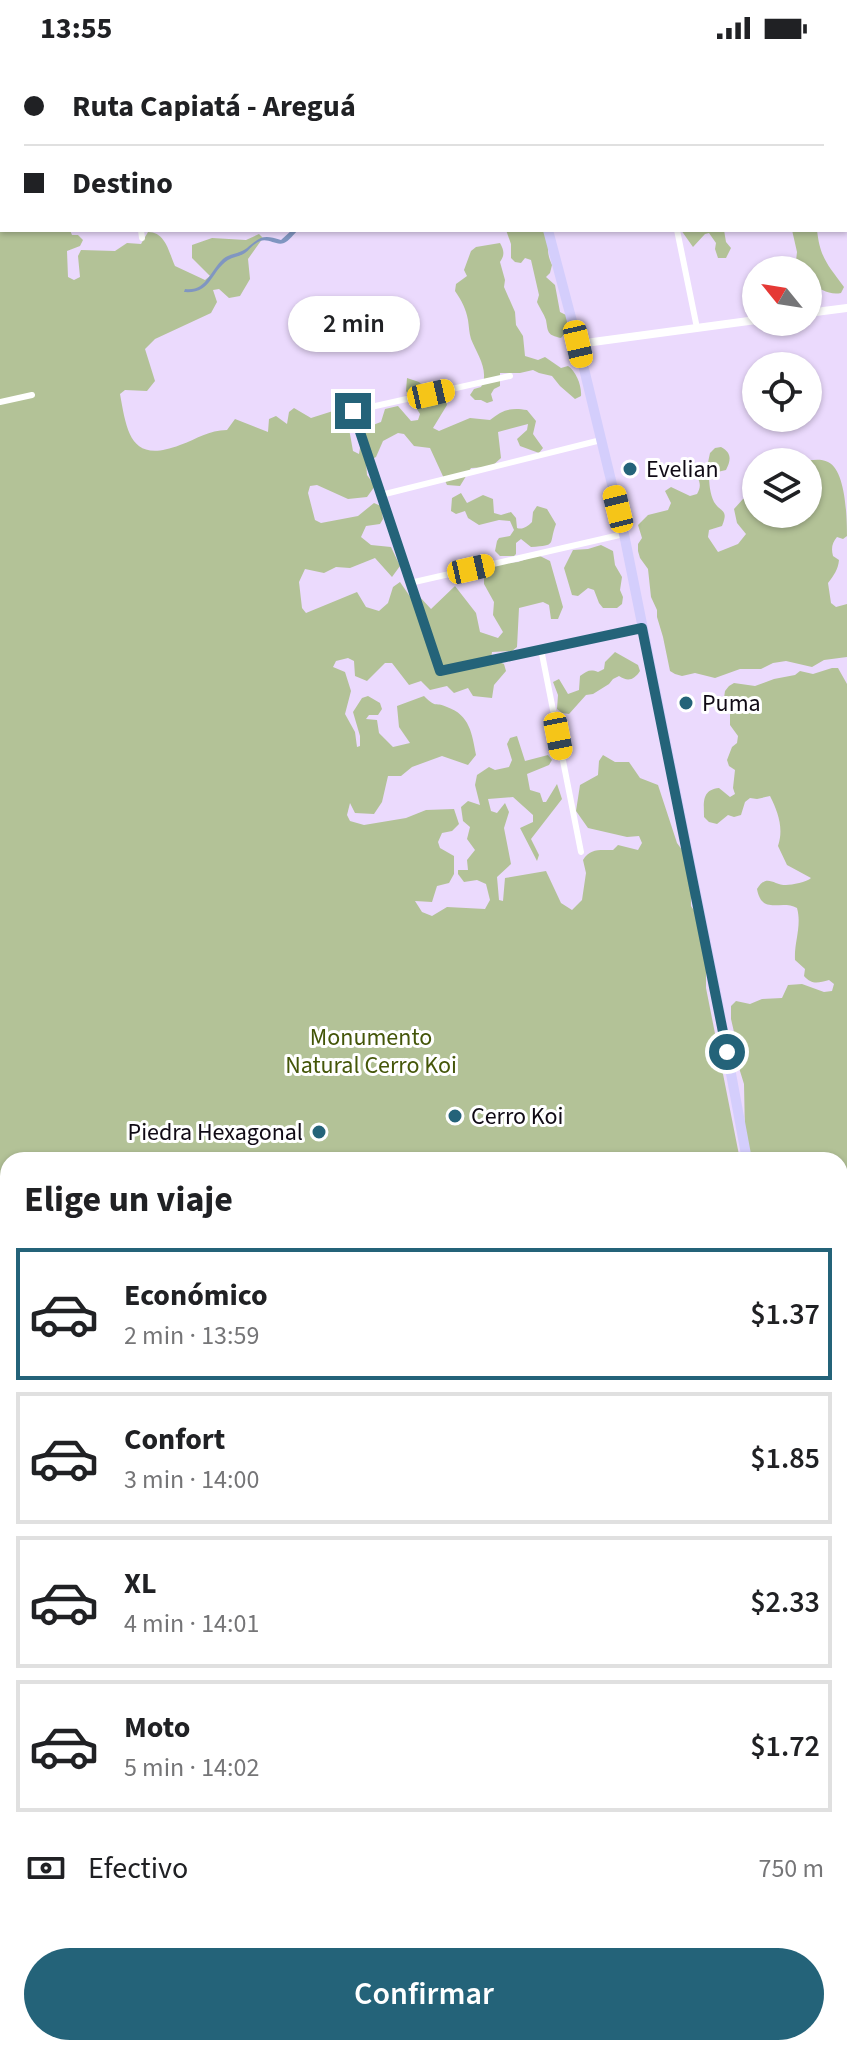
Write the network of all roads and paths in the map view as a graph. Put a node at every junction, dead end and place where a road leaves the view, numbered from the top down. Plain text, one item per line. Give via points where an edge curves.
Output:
1 (141, 232) edge
2 (549, 232) edge
3 (677, 232) edge
4 (142, 238) dead end
5 (847, 308) edge
6 (822, 311) edge
7 (742, 322) edge
8 (697, 328) junction
9 (578, 344) junction
10 (510, 376) dead end
11 (32, 395) dead end
12 (0, 402) edge
13 (601, 440) junction
14 (381, 495) junction
15 (624, 534) junction
16 (410, 583) junction
17 (642, 628) junction
18 (541, 649) junction
19 (581, 852) dead end
20 (746, 1152) edge

1 - 4 street
2 - 9 main road
3 - 8 street
5 - 6 street
7 - 8 street
8 - 9 street
9 - 13 main road
10 - 14 street via 353,411
11 - 12 street
13 - 14 street
13 - 15 main road
14 - 16 street
15 - 16 street
15 - 17 main road
16 - 18 street via 440,671
17 - 18 street
17 - 20 main road
18 - 19 street

